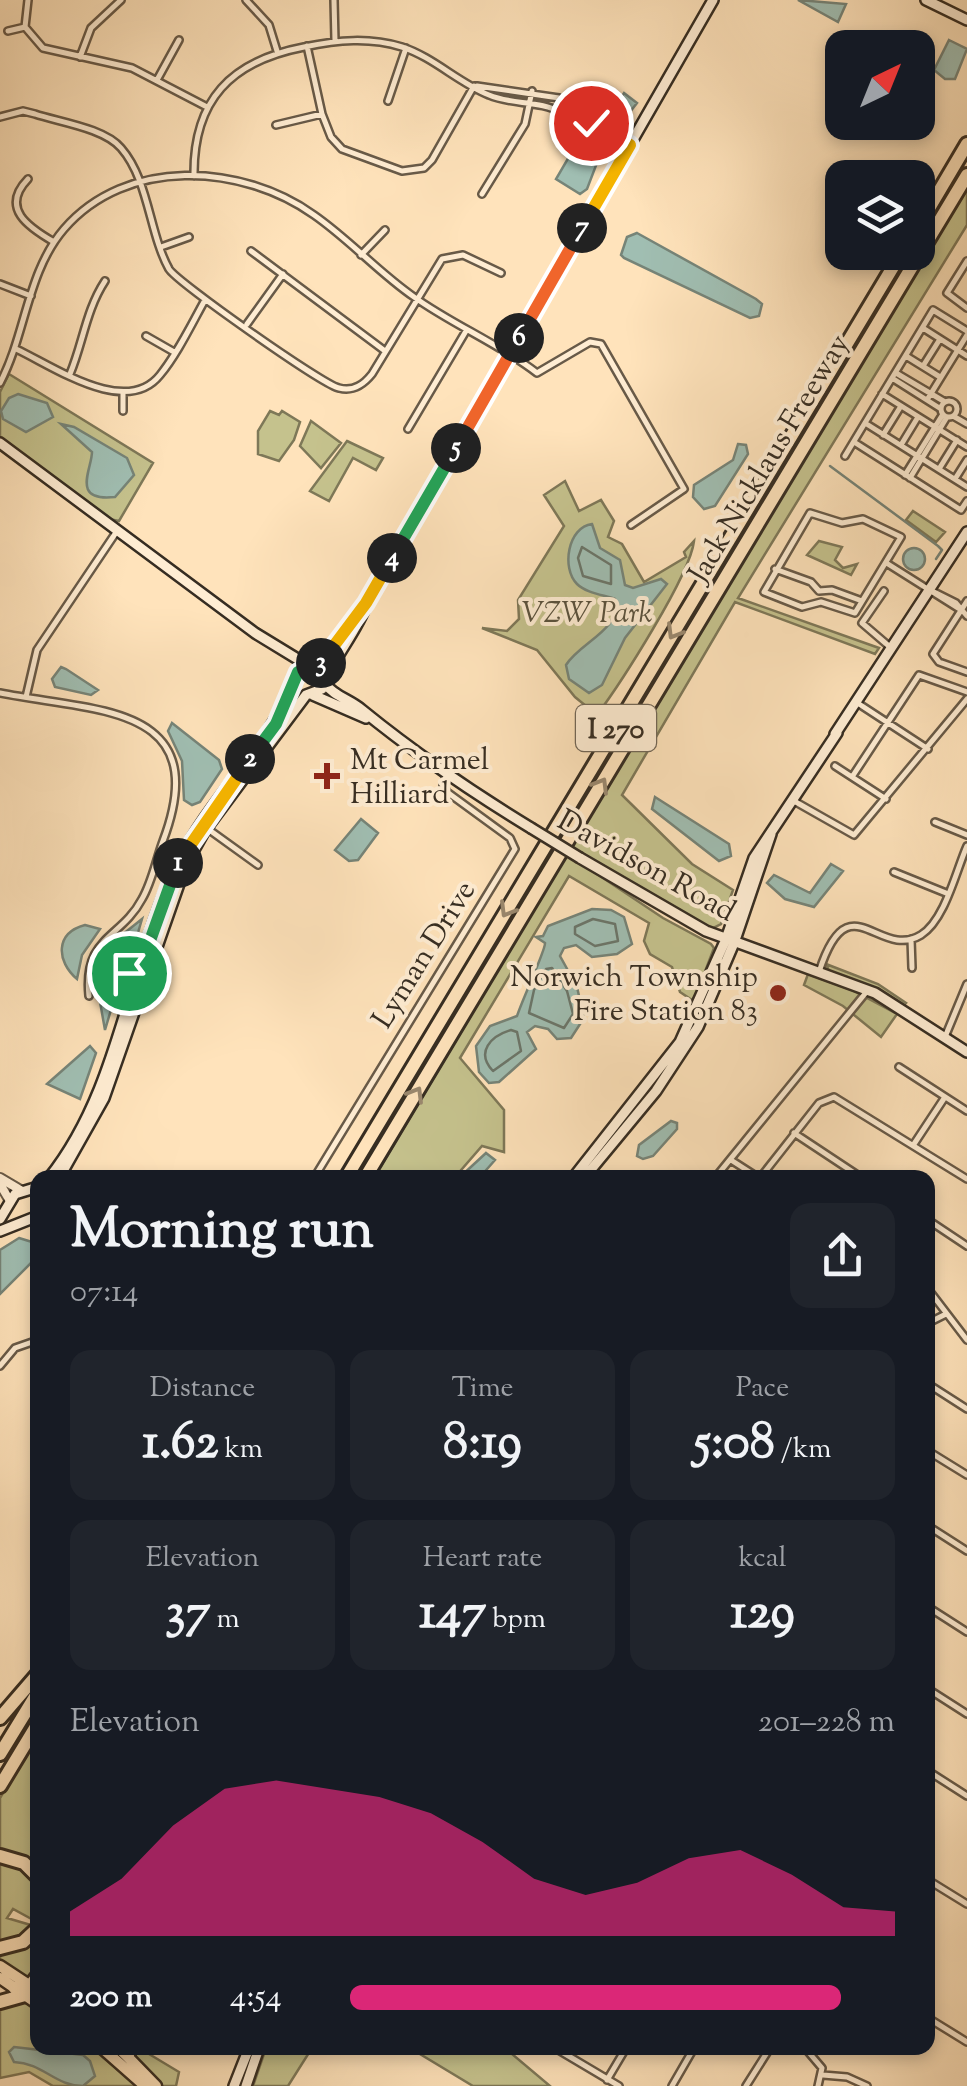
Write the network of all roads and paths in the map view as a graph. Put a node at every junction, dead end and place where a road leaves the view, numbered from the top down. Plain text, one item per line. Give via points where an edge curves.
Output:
1 (28, 0) edge
2 (121, 0) edge
3 (246, 0) edge
4 (334, 0) edge
5 (713, 0) edge
6 (926, 0) edge
7 (967, 20) edge
8 (25, 27) junction
9 (8, 31) dead end
10 (179, 40) dead end
11 (335, 40) junction
12 (306, 46) junction
13 (406, 48) junction
14 (277, 52) junction
15 (80, 58) junction
16 (157, 80) junction
17 (474, 86) junction
18 (532, 92) junction
19 (388, 100) dead end
20 (530, 104) junction
21 (206, 107) junction
22 (322, 114) junction
23 (0, 117) edge
24 (276, 126) dead end
25 (967, 144) edge
26 (630, 145) junction
27 (621, 160) junction
28 (194, 176) junction
29 (967, 176) edge
30 (28, 179) dead end
31 (138, 182) junction
32 (482, 194) dead end
33 (935, 198) edge
34 (385, 230) dead end
35 (189, 236) dead end
36 (54, 242) junction
37 (160, 247) junction
38 (251, 251) dead end
39 (361, 255) junction
40 (967, 261) edge
41 (891, 270) edge
42 (501, 273) dead end
43 (282, 274) junction
44 (105, 281) dead end
45 (0, 284) edge
46 (31, 296) junction
47 (416, 299) junction
48 (205, 300) junction
49 (967, 308) edge
50 (246, 324) junction
51 (923, 328) junction
52 (466, 331) junction
53 (967, 333) edge
54 (146, 336) dead end
55 (940, 339) junction
56 (16, 350) junction
57 (958, 350) junction
58 (386, 351) junction
59 (174, 352) junction
60 (509, 356) junction
61 (906, 356) junction
62 (967, 356) edge
63 (923, 366) junction
64 (70, 374) junction
65 (894, 375) junction
66 (940, 377) junction
67 (0, 383) edge
68 (123, 393) junction
69 (882, 394) junction
70 (929, 397) junction
71 (901, 406) junction
72 (122, 411) dead end
73 (948, 411) junction
74 (918, 417) junction
75 (967, 421) edge
76 (865, 423) junction
77 (408, 428) dead end
78 (937, 428) junction
79 (883, 435) junction
80 (956, 440) junction
81 (854, 442) junction
82 (0, 443) edge
83 (900, 445) junction
84 (967, 447) edge
85 (845, 456) dead end
86 (919, 457) junction
87 (967, 460) edge
88 (938, 469) junction
89 (907, 476) junction
90 (955, 479) junction
91 (967, 487) edge
92 (967, 500) edge
93 (631, 525) dead end
94 (117, 530) junction
95 (967, 532) edge
96 (887, 564) junction
97 (775, 569) junction
98 (930, 590) junction
99 (884, 591) dead end
100 (862, 601) junction
101 (967, 601) edge
102 (366, 603) junction
103 (960, 610) junction
104 (967, 616) edge
105 (255, 632) junction
106 (892, 648) junction
107 (312, 667) junction
108 (967, 672) edge
109 (324, 680) junction
110 (296, 681) junction
111 (0, 692) edge
112 (310, 695) junction
113 (967, 695) edge
114 (26, 697) junction
115 (856, 702) junction
116 (372, 720) junction
117 (888, 723) junction
118 (928, 749) junction
119 (834, 766) dead end
120 (446, 774) junction
121 (852, 776) junction
122 (886, 799) junction
123 (792, 800) junction
124 (935, 822) dead end
125 (204, 826) junction
126 (967, 834) edge
127 (967, 846) edge
128 (258, 865) dead end
129 (894, 872) dead end
130 (946, 894) junction
131 (912, 939) junction
132 (730, 941) junction
133 (95, 954) junction
134 (912, 968) dead end
135 (818, 972) junction
136 (141, 976) junction
137 (967, 984) edge
138 (868, 990) junction
139 (89, 996) dead end
140 (944, 1037) junction
141 (967, 1052) edge
142 (899, 1066) dead end
143 (945, 1097) junction
144 (967, 1111) edge
145 (794, 1134) junction
146 (914, 1144) junction
147 (731, 1160) junction
148 (54, 1170) edge
149 (64, 1170) edge
150 (319, 1170) edge
151 (351, 1170) edge
152 (371, 1170) edge
153 (579, 1170) edge
154 (590, 1170) edge
155 (722, 1170) edge
156 (747, 1170) edge
157 (765, 1170) edge
158 (850, 1170) edge
159 (967, 1179) edge
160 (0, 1181) edge
161 (30, 1192) edge
162 (30, 1193) edge
163 (10, 1204) junction
164 (0, 1219) edge
165 (30, 1220) edge
166 (30, 1221) edge
167 (935, 1225) edge
168 (0, 1231) edge
169 (967, 1246) edge
170 (935, 1298) edge
171 (946, 1314) junction
172 (935, 1320) edge
173 (967, 1340) edge
174 (30, 1343) edge
175 (0, 1366) edge
176 (935, 1388) edge
177 (967, 1409) edge
178 (935, 1455) edge
179 (967, 1476) edge
180 (935, 1530) edge
181 (967, 1551) edge
182 (935, 1611) edge
183 (967, 1632) edge
184 (30, 1683) edge
185 (935, 1694) edge
186 (30, 1705) edge
187 (967, 1714) edge
188 (0, 1718) edge
189 (30, 1737) edge
190 (0, 1754) edge
191 (935, 1775) edge
192 (0, 1786) edge
193 (967, 1796) edge
194 (0, 1856) edge
195 (30, 1869) edge
196 (935, 1884) edge
197 (967, 1904) edge
198 (30, 1934) edge
199 (0, 1948) edge
200 (0, 1966) edge
201 (0, 1978) edge
202 (29, 1987) edge
203 (0, 2002) edge
204 (935, 2022) edge
205 (967, 2042) edge
206 (110, 2055) edge
207 (127, 2055) edge
208 (246, 2055) edge
209 (257, 2055) edge
210 (566, 2055) edge
211 (622, 2055) edge
212 (690, 2055) edge
213 (766, 2055) edge
214 (815, 2055) edge
215 (822, 2074) junction
216 (607, 2080) junction
217 (145, 2086) edge
218 (156, 2086) edge
219 (234, 2086) edge
220 (246, 2086) edge
221 (620, 2086) edge
222 (672, 2086) edge
223 (746, 2086) edge
224 (818, 2086) edge
225 (867, 2086) edge

1 - 8 street
2 - 15 street via 91,28
3 - 14 street via 269,25
4 - 11 street
5 - 26 main road
6 - 7 main road
8 - 9 street
8 - 15 street via 43,48
10 - 16 street
11 - 12 street
11 - 13 street
12 - 14 street
12 - 22 street
13 - 17 street
13 - 19 street
14 - 21 street via 244,67
15 - 16 street
16 - 21 street
17 - 18 street
17 - 20 street
17 - 22 street via 432,160 413,172 342,149
18 - 20 street
18 - 26 street via 559,98
20 - 27 street via 566,116
20 - 32 street via 520,135
21 - 28 street via 196,132
22 - 24 street
23 - 31 street via 23,111 106,138 123,150
25 - 33 highway
26 - 27 main road
27 - 60 main road
28 - 31 street
28 - 39 street via 243,182 290,200
152 -> 29 highway, Jack Nicklaus Freeway / I 270
30 - 36 street via 15,196 20,219
31 - 36 street via 95,201
31 - 37 street
34 - 39 street
35 - 37 street
36 - 46 street
37 - 48 street via 178,280
38 - 43 street
39 - 47 street
40 - 49 street via 947,293
41 -> 151 highway, Jack Nicklaus Freeway / I 270
42 - 47 street via 463,255 449,256
43 - 50 street
43 - 58 street
44 - 64 street
45 - 46 street
46 - 56 street
47 - 52 street
47 - 58 street
48 - 50 street
48 - 59 street
50 - 58 street via 288,359 340,388 362,385
51 - 53 street via 933,310
51 - 55 street
51 - 61 street
52 - 60 street
52 - 77 street
53 - 57 street
54 - 59 street
55 - 57 street
55 - 63 street
56 - 64 street
56 - 67 street
57 - 62 street
57 - 66 street
59 - 68 street via 159,377
60 - 93 street via 537,373 590,342 607,351 684,489
60 - 102 main road
61 - 63 street
61 - 65 street
63 - 66 street
64 - 68 street
65 - 69 street
65 - 70 street
66 - 70 street
68 - 72 street
69 - 71 street
69 - 76 street
70 - 73 street
71 - 74 street
71 - 79 street
73 - 75 street
73 - 78 street
74 - 78 street
74 - 83 street
76 - 79 street
76 - 81 street
78 - 80 street
78 - 86 street
79 - 83 street
80 - 84 street
80 - 88 street
81 - 85 street
81 - 89 street
82 - 94 main road
83 - 86 street
86 - 88 street
86 - 89 street
87 - 90 street
88 - 90 street
89 - 92 street via 962,510
90 - 91 street
94 - 105 main road
94 - 114 street via 37,650
95 - 98 main road
96 - 97 street via 901,540 896,532 864,518 842,524 810,513
96 - 98 street
96 - 100 street
97 - 100 street via 819,591
97 - 100 street via 766,594 802,607 821,602 855,613
98 - 103 street
98 - 106 main road
99 - 106 street via 862,623
101 - 103 street
102 - 107 main road
102 - 109 main road
103 - 104 street
103 - 108 street via 934,654
105 - 107 main road
105 - 110 main road via 290,663
106 - 115 main road
107 - 109 main road, Davidson Road
107 - 110 main road
109 - 112 main road
109 - 116 main road, Davidson Road
110 - 112 main road, Davidson Road
110 - 125 main road via 276,724
111 - 114 street
112 - 116 main road, Davidson Road
112 - 125 main road
113 - 117 street via 919,675
113 - 118 street
114 - 133 street via 89,706 130,721 166,744 177,770 176,810 142,900
115 - 117 street
115 - 123 main road
116 - 120 main road, Davidson Road
117 - 118 street
117 - 121 street
118 - 122 street
119 - 121 street
120 - 132 main road, Davidson Road, bridge
120 - 150 street, Lyman Drive via 447,792 510,838 514,849
121 - 122 street
122 - 123 street via 854,835
123 - 132 main road via 754,858
124 - 126 street
125 - 128 street
125 - 136 main road
127 - 130 street
129 - 130 street
130 - 131 street via 931,926
131 - 134 street
131 - 135 street via 848,927 830,943
132 - 135 main road, Davidson Road
132 - 153 main road via 680,1042
132 - 154 main road via 711,1000 678,1061
133 - 136 street
133 - 139 street
135 - 138 main road, Davidson Road
136 - 148 main road via 96,1097
136 - 149 main road via 104,1098
137 - 140 street
138 - 140 main road, Davidson Road
138 - 147 street
140 - 141 main road, Davidson Road
142 - 143 street
143 - 144 street
143 - 146 street
145 - 146 street via 831,1097
145 - 157 street
145 - 158 street
146 - 159 street
147 - 155 street
147 - 156 street
160 - 161 street
160 - 163 street
162 - 163 main road
163 - 164 main road
163 - 165 main road
166 - 168 main road
167 - 169 street
170 - 171 street
171 - 172 street
171 - 173 street
174 - 175 street via 15,1348
176 - 177 street
178 - 179 street
180 - 181 street
182 - 183 street
184 - 188 highway
185 - 187 street
186 - 190 highway
189 - 192 highway
191 - 193 street
194 - 195 highway
196 - 197 street
198 - 199 highway
200 - 202 main road
201 - 202 main road
202 - 203 highway
204 - 205 street
206 - 217 main road
207 - 218 main road
208 - 219 main road
209 - 220 main road
210 - 216 street
211 - 216 street
212 - 222 street
213 - 223 street
214 - 215 street
215 - 224 street
215 - 225 street
216 - 221 street

